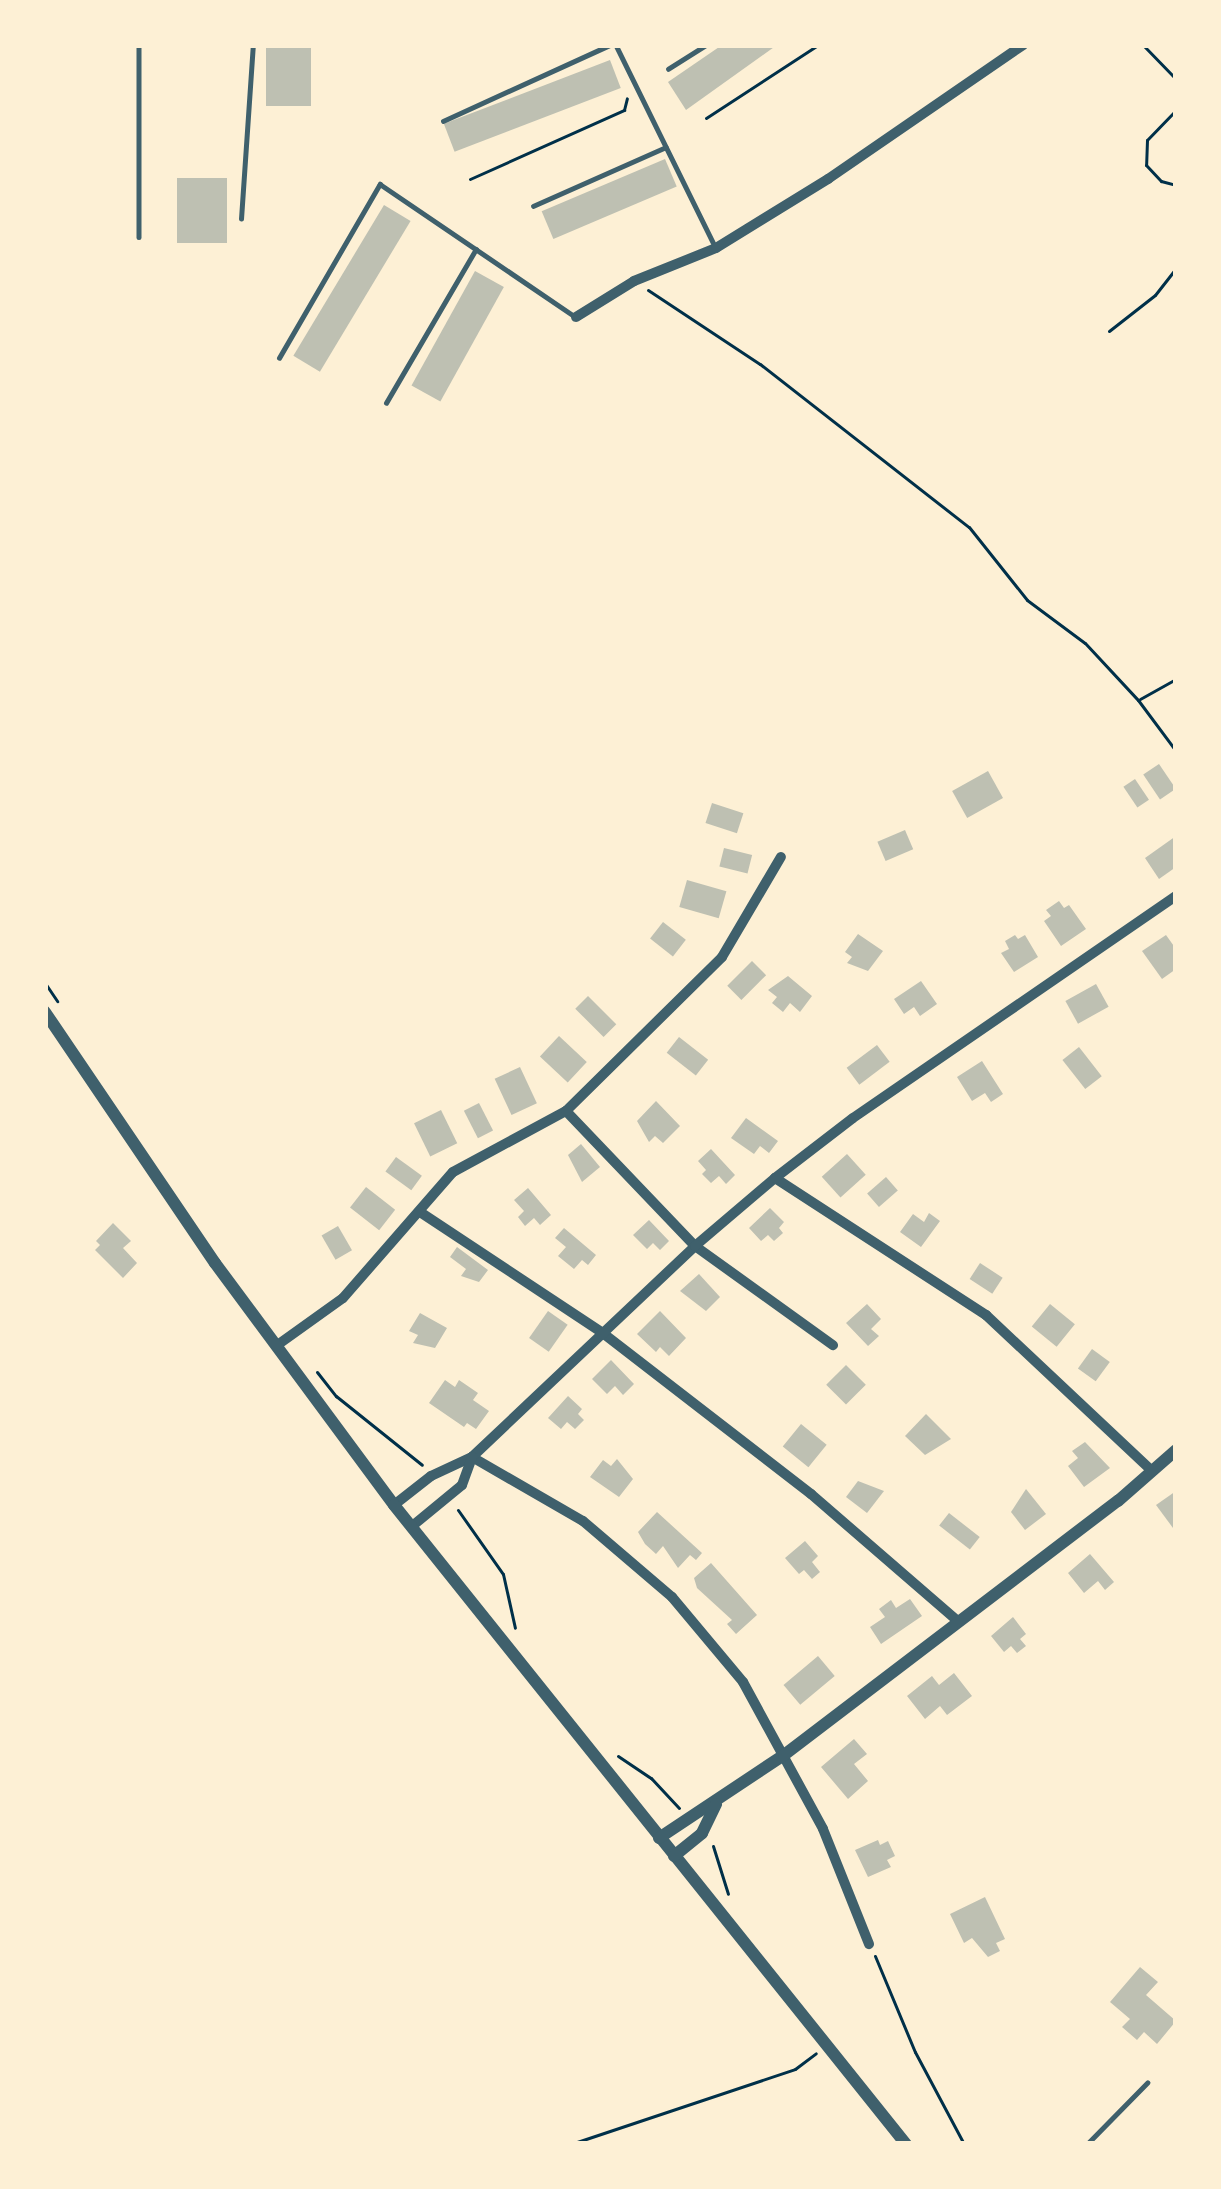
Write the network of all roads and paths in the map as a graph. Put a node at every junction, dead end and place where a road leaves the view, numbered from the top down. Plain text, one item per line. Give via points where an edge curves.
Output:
1 (139, 45) edge
2 (253, 45) edge
3 (613, 45) edge
4 (706, 45) edge
5 (818, 45) edge
6 (1023, 45) edge
7 (1143, 45) edge
8 (668, 68) dead end
9 (632, 79) junction
10 (1176, 80) edge
11 (1175, 111) edge
12 (706, 118) dead end
13 (443, 121) dead end
14 (666, 147) junction
15 (470, 179) dead end
16 (1176, 185) edge
17 (533, 206) dead end
18 (241, 219) dead end
19 (139, 237) dead end
20 (716, 248) junction
21 (476, 249) junction
22 (1176, 268) edge
23 (634, 281) junction
24 (576, 317) joint
25 (1109, 331) dead end
26 (279, 358) dead end
27 (386, 403) dead end
28 (1176, 679) edge
29 (1138, 700) junction
30 (1176, 751) edge
31 (781, 857) dead end
32 (1176, 896) edge
33 (45, 1012) edge
34 (566, 1111) junction
35 (775, 1178) junction
36 (420, 1212) junction
37 (695, 1246) junction
38 (604, 1334) junction
39 (833, 1345) dead end
40 (276, 1346) junction
41 (1176, 1450) edge
42 (472, 1457) junction
43 (1152, 1471) junction
44 (394, 1505) junction
45 (411, 1527) junction
46 (959, 1622) junction
47 (784, 1755) junction
48 (716, 1804) junction
49 (659, 1838) junction
50 (674, 1856) junction
51 (869, 1944) joint
52 (826, 2044) junction
53 (1148, 2083) dead end
54 (572, 2144) edge
55 (906, 2144) edge
56 (964, 2144) edge
57 (1087, 2144) edge

1 - 19 lane
2 - 18 lane
3 - 9 lane
3 - 13 lane
4 - 8 lane
5 - 12 path
6 - 20 street
7 - 10 path
9 - 14 lane
9 - 15 path via 624,110
11 - 16 path via 1147,140 1146,165
14 - 17 lane
14 - 20 lane
20 - 23 street
21 - 24 lane
21 - 26 lane via 380,184
21 - 27 lane
22 - 25 path via 1156,296
23 - 24 street
23 - 29 path via 760,364 968,527 1027,600 1085,643
28 - 29 path
29 - 30 path
31 - 34 street via 722,956
32 - 35 street
33 - 40 street
34 - 36 street via 480,1154
34 - 37 street
35 - 37 street
35 - 43 street via 986,1315
36 - 38 street
36 - 40 street via 344,1298
37 - 38 street
37 - 39 street
38 - 42 street
38 - 46 street via 811,1494
40 - 44 street
41 - 43 street
42 - 44 street
42 - 45 street via 462,1485
42 - 47 street via 583,1521 672,1597 743,1682
43 - 46 street
44 - 45 street
45 - 49 street
46 - 47 street
47 - 48 street
47 - 51 street
48 - 49 street
48 - 50 street via 702,1833
49 - 50 street
50 - 52 street
51 - 56 path
52 - 54 path via 796,2068
52 - 55 street
53 - 57 lane

